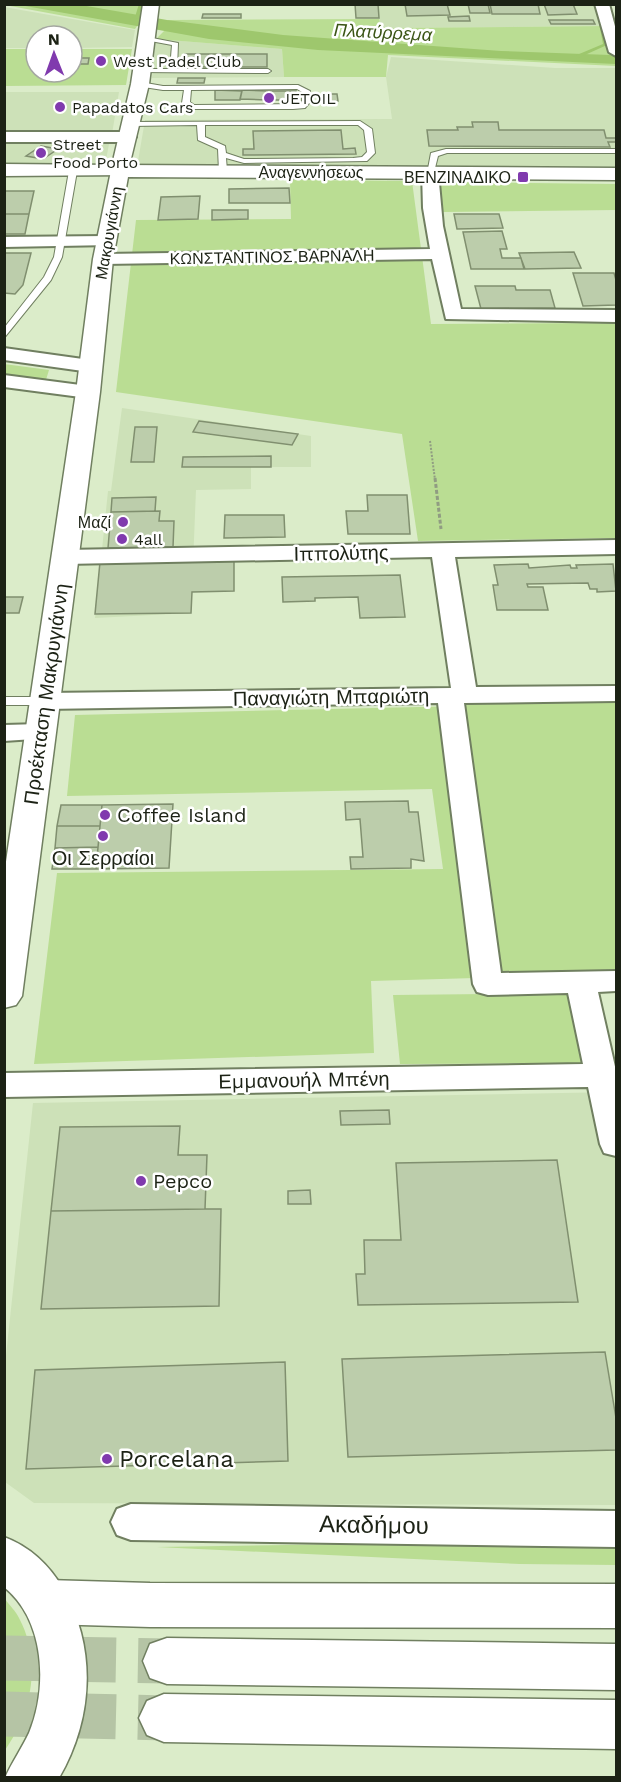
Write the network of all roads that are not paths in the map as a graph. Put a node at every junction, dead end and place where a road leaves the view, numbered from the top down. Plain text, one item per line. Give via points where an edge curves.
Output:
1 (602, 4) edge
2 (151, 11) edge
3 (147, 37) junction
4 (615, 46) edge
5 (173, 71) junction
6 (268, 71) dead end
7 (141, 78) junction
8 (188, 88) junction
9 (201, 123) junction
10 (130, 131) junction
11 (4, 137) edge
12 (616, 151) edge
13 (223, 163) junction
14 (4, 170) edge
15 (73, 171) junction
16 (120, 171) junction
17 (430, 172) junction
18 (616, 174) edge
19 (4, 242) edge
20 (60, 242) junction
21 (104, 250) junction
22 (441, 254) junction
23 (616, 316) edge
24 (4, 335) edge
25 (4, 354) edge
26 (89, 379) junction
27 (4, 381) edge
28 (616, 547) edge
29 (443, 551) junction
30 (65, 557) junction
31 (616, 693) edge
32 (457, 695) junction
33 (4, 701) edge
34 (45, 701) junction
35 (40, 732) junction
36 (4, 733) edge
37 (616, 981) edge
38 (581, 982) junction
39 (5, 995) edge
40 (603, 1075) junction
41 (4, 1084) edge
42 (616, 1144) edge
43 (131, 1522) dead end
44 (616, 1529) edge
45 (4, 1558) edge
46 (47, 1602) junction
47 (616, 1606) edge
48 (167, 1661) tunnel mouth
49 (616, 1667) edge
50 (164, 1718) tunnel mouth
51 (616, 1725) edge
52 (30, 1778) edge

1 - 4 street
2 - 3 main road, Μακρυγιάννη
3 - 5 lane via 176,44
3 - 7 main road, Μακρυγιάννη
5 - 6 lane
5 - 7 lane
7 - 8 lane via 163,88
7 - 10 main road, Μακρυγιάννη
8 - 8 lane via 186,103 194,107 293,107 306,102 306,91 298,87
9 - 10 lane
9 - 13 lane via 201,138 222,147
9 - 13 lane via 360,123 368,129 371,153 364,159
10 - 11 street
10 - 16 main road, Μακρυγιάννη
12 - 17 lane via 446,151 434,155
13 - 16 main road, Αναγεννήσεως
13 - 17 main road, Αναγεννήσεως
14 - 15 main road, Αναγεννήσεως
15 - 16 main road, Αναγεννήσεως
15 - 20 lane
16 - 21 main road, Μακρυγιάννη
17 - 18 main road, Αναγεννήσεως
17 - 22 street
19 - 20 street, ΚΩΝΣΤΑΝΤΙΝΟΣ ΒΑΡΝΑΛΗ
20 - 21 street, ΚΩΝΣΤΑΝΤΙΝΟΣ ΒΑΡΝΑΛΗ
20 - 24 lane via 48,278
21 - 22 street, ΚΩΝΣΤΑΝΤΙΝΟΣ ΒΑΡΝΑΛΗ
21 - 26 main road, Μακρυγιάννη
22 - 23 street via 453,315
25 - 26 street
26 - 27 street
26 - 30 main road, Προέκταση Μακρυγιάννη
28 - 29 street, Ιππολύτης
29 - 30 street, Ιππολύτης
29 - 32 street
30 - 34 main road, Προέκταση Μακρυγιάννη
31 - 32 street, Παναγιώτη Μπαριώτη
32 - 34 street, Παναγιώτη Μπαριώτη
32 - 38 street via 488,984
33 - 34 lane
34 - 35 main road, Προέκταση Μακρυγιάννη
35 - 36 street
35 - 39 main road, Προέκταση Μακρυγιάννη
37 - 38 street
38 - 40 street
40 - 41 street, Εμμανουήλ Μπένη
40 - 42 street
43 - 44 street, Ακαδήμου
45 - 46 main road via 33,1582
46 - 47 main road
46 - 52 main road via 63,1644 65,1691 52,1740
48 - 49 main road
50 - 51 main road

